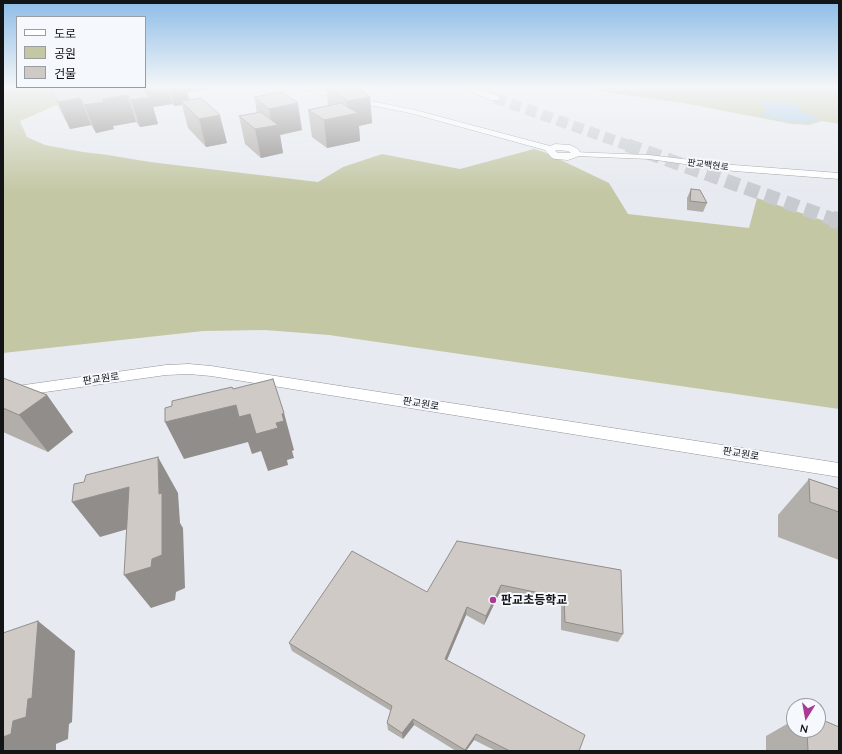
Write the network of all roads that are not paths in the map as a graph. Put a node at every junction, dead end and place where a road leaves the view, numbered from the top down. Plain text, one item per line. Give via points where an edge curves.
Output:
1 (452, 122) edge
2 (576, 154) joint
3 (839, 176) edge
4 (3, 393) edge
5 (839, 470) edge

1 - 2 street via 550,149 566,148 575,151
2 - 3 street, 판교백현로 via 649,157 734,168
4 - 5 street, 판교원로 via 166,370 190,369

